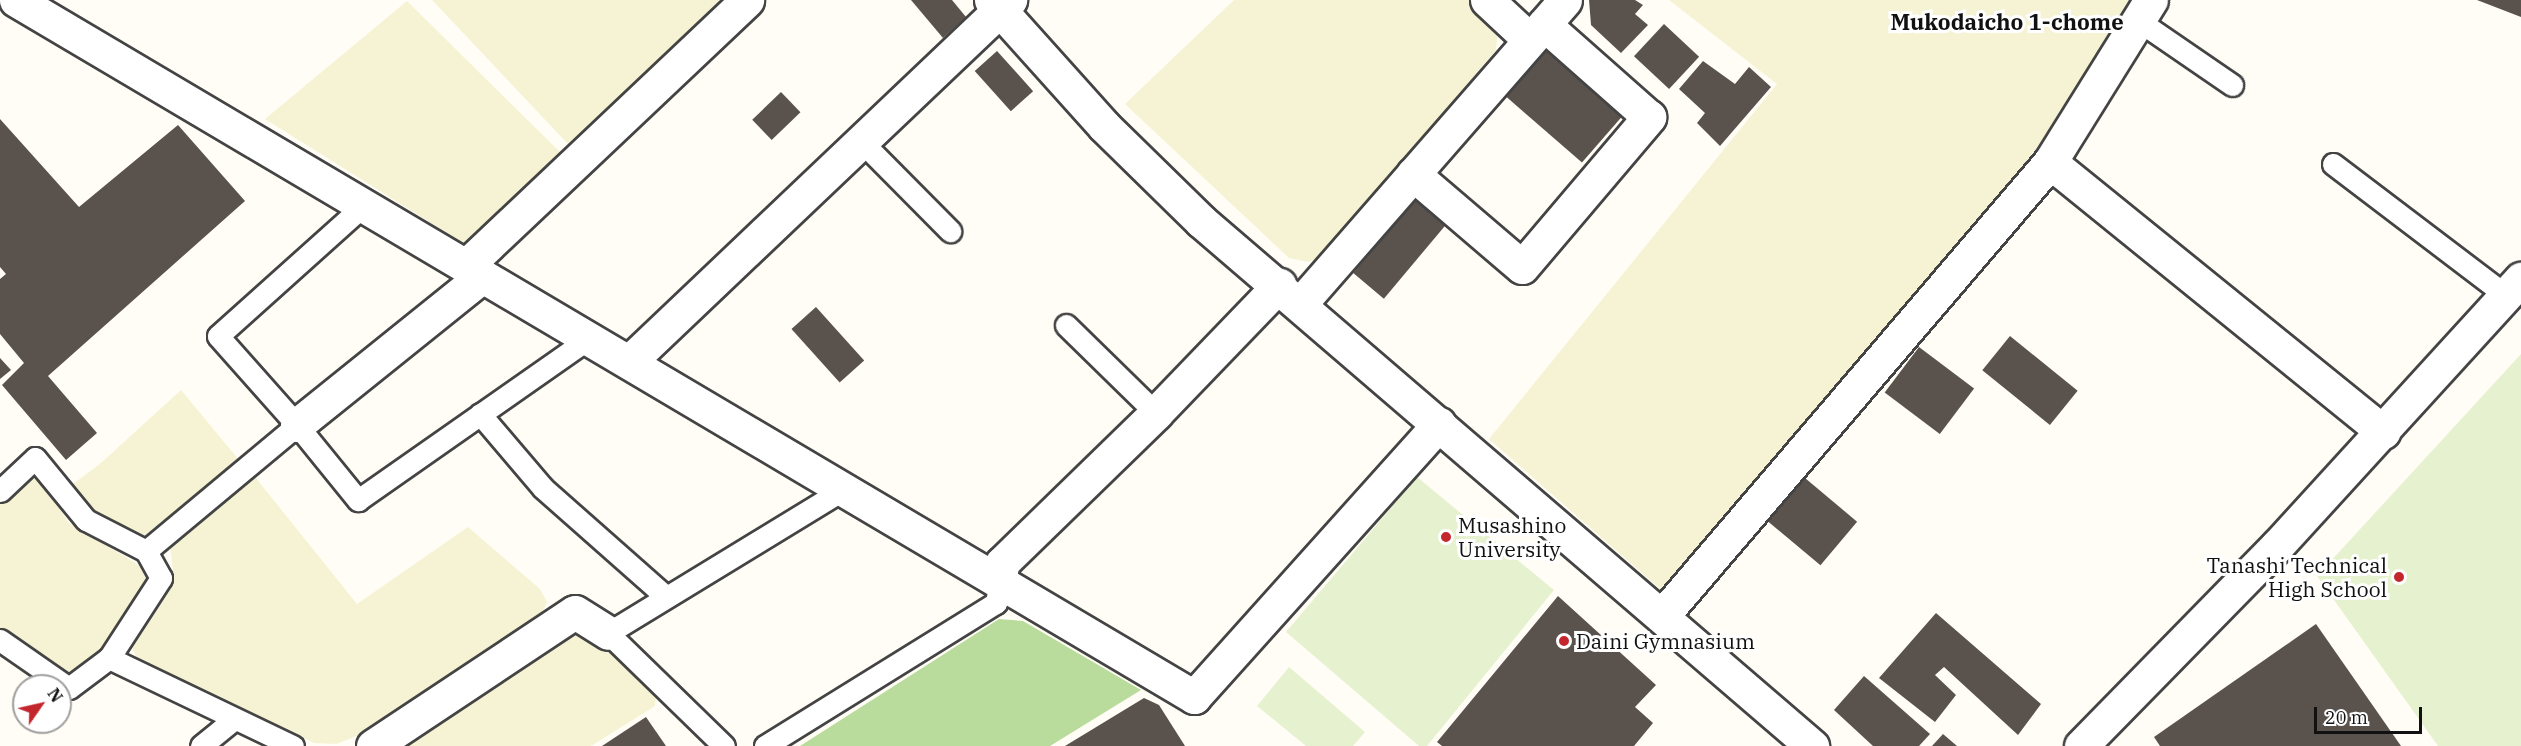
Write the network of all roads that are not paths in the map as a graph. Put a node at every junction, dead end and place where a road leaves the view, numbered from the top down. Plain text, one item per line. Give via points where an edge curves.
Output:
1 (16, 0) edge
2 (747, 0) edge
3 (1487, 0) edge
4 (1565, 0) edge
5 (1000, 3) edge
6 (2145, 10) edge
7 (1537, 32) junction
8 (2232, 84) dead end
9 (861, 141) junction
10 (2050, 162) junction
11 (2332, 164) dead end
12 (1413, 174) junction
13 (364, 205) junction
14 (950, 231) dead end
15 (474, 271) junction
16 (2514, 288) edge
17 (1289, 295) junction
18 (1066, 325) dead end
19 (589, 338) junction
20 (629, 362) junction
21 (1156, 413) junction
22 (480, 414) junction
23 (297, 424) junction
24 (1439, 424) junction
25 (2383, 432) junction
26 (844, 489) junction
27 (0, 491) edge
28 (146, 551) junction
29 (1000, 580) junction
30 (665, 596) junction
31 (1662, 616) junction
32 (608, 633) junction
33 (0, 640) edge
34 (109, 658) junction
35 (233, 720) junction
36 (201, 746) edge
37 (293, 746) edge
38 (373, 746) edge
39 (724, 746) edge
40 (765, 746) edge
41 (1812, 746) edge
42 (2081, 746) edge

1 - 13 street
2 - 15 street
3 - 7 street
4 - 7 street
5 - 9 street
5 - 17 street via 1104,126 1201,221
6 - 8 lane
6 - 10 street
7 - 12 street
7 - 12 street via 1650,117 1522,267
9 - 14 lane
9 - 20 street
10 - 25 street
10 - 31 street
11 - 16 lane
12 - 17 street
13 - 15 street
13 - 23 lane via 218,336
15 - 19 street
15 - 23 street
16 - 25 street
17 - 21 street
17 - 24 street
18 - 21 lane
19 - 20 street
19 - 22 lane
20 - 26 street
21 - 29 street via 1002,563
22 - 23 lane via 358,500
22 - 30 lane via 543,488
23 - 28 lane
24 - 29 street via 1194,697
24 - 31 street
25 - 42 street
26 - 29 street
26 - 30 lane
27 - 28 lane via 35,458 86,520
28 - 34 lane via 161,578
29 - 40 lane via 996,603
30 - 32 lane
31 - 41 street
32 - 38 street via 575,612
32 - 39 lane
33 - 34 lane via 69,688
34 - 35 lane
35 - 36 lane
35 - 37 lane

